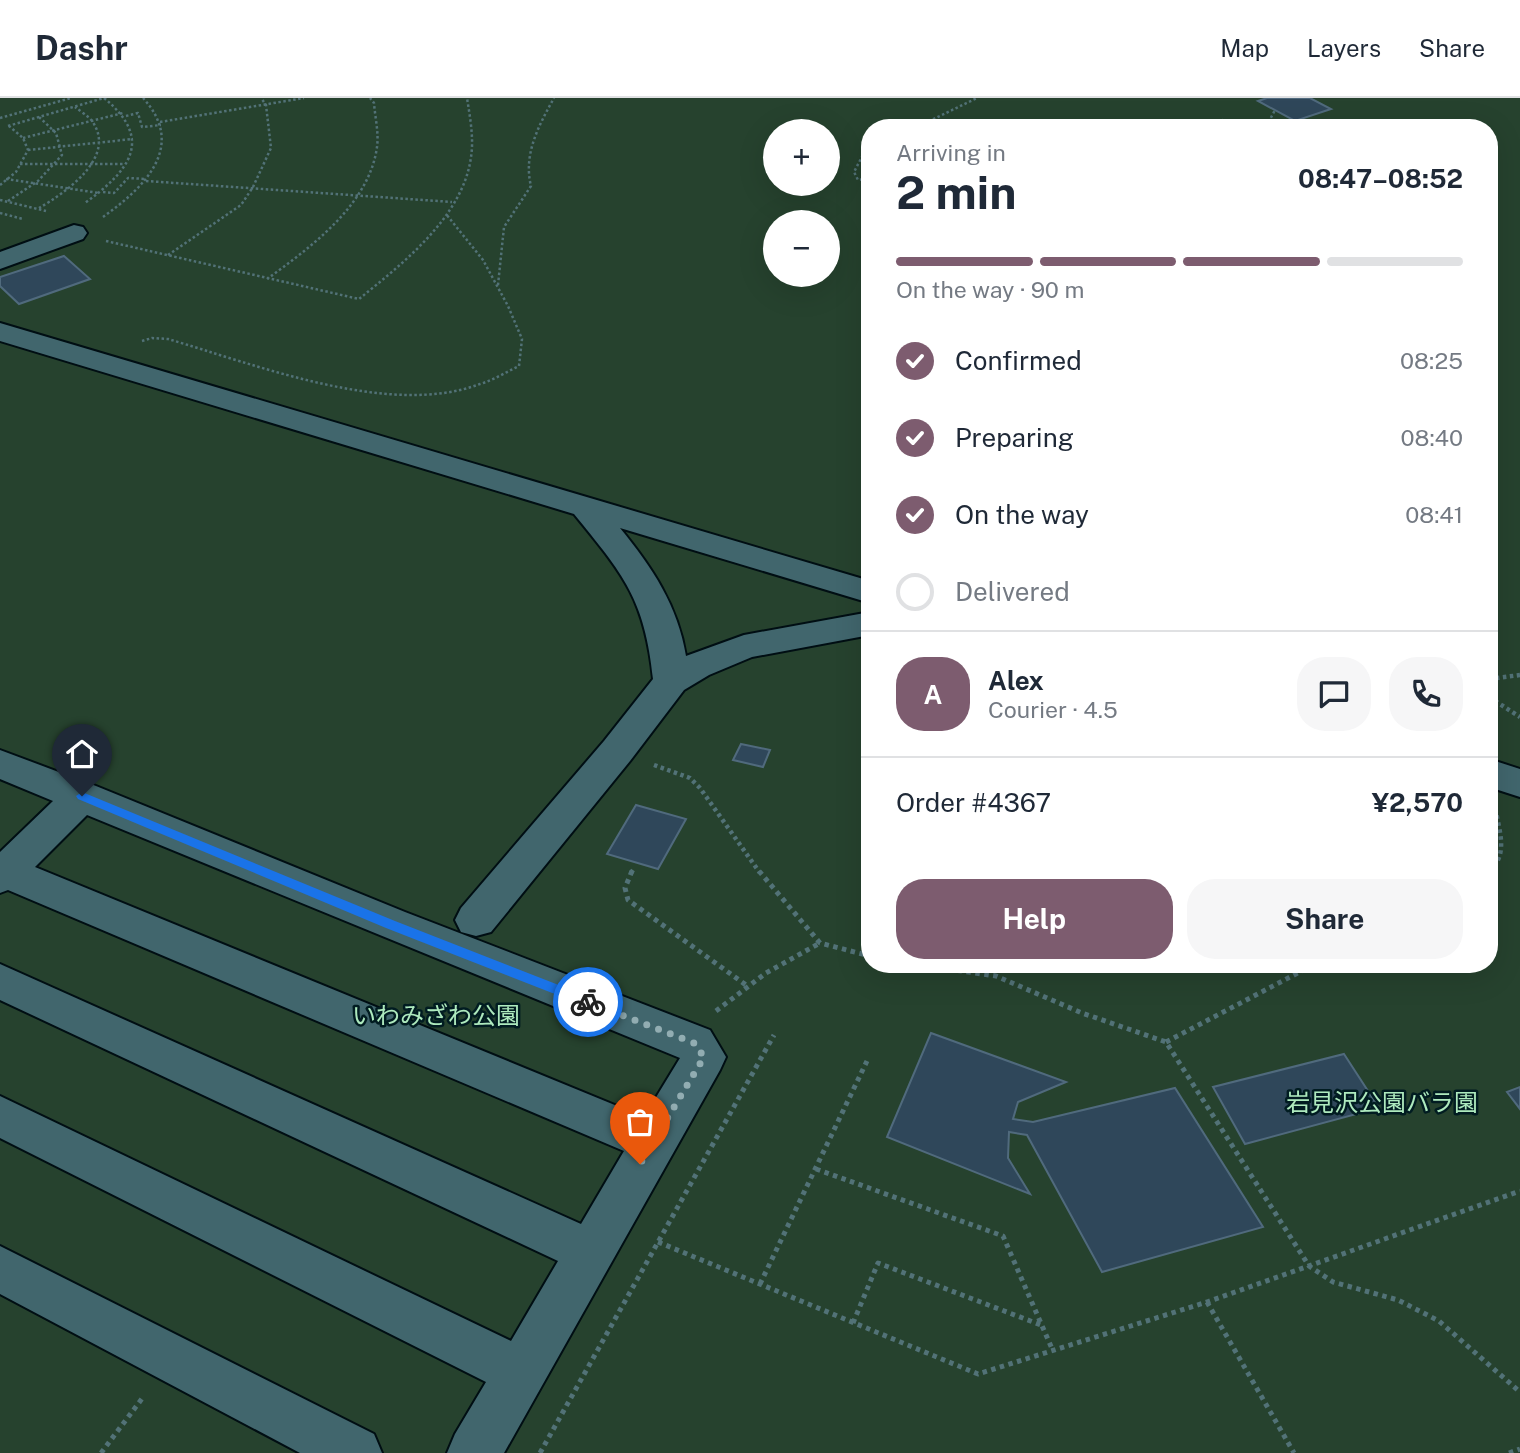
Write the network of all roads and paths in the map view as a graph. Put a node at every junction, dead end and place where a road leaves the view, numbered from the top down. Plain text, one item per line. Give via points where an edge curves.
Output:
1 (71, 98) edge
2 (143, 98) edge
3 (261, 98) edge
4 (304, 98) edge
5 (370, 98) edge
6 (467, 98) edge
7 (554, 98) edge
8 (977, 98) edge
9 (266, 105) junction
10 (74, 107) junction
11 (1275, 110) dead end
12 (124, 115) junction
13 (38, 117) junction
14 (0, 118) edge
15 (934, 119) edge
16 (1271, 119) edge
17 (92, 122) junction
18 (161, 123) junction
19 (57, 131) junction
20 (23, 138) junction
21 (132, 139) junction
22 (99, 143) junction
23 (62, 147) junction
24 (28, 150) junction
25 (861, 159) edge
26 (20, 164) junction
27 (54, 164) junction
28 (91, 164) junction
29 (125, 164) junction
30 (6, 179) junction
31 (146, 180) junction
32 (861, 180) edge
33 (35, 184) junction
34 (0, 185) edge
35 (253, 187) junction
36 (71, 189) junction
37 (101, 192) junction
38 (358, 194) junction
39 (0, 200) edge
40 (8, 201) junction
41 (452, 202) junction
42 (83, 205) dead end
43 (38, 209) junction
44 (48, 211) dead end
45 (0, 213) edge
46 (446, 214) junction
47 (74, 233) junction
48 (168, 255) junction
49 (0, 261) edge
50 (267, 279) junction
51 (498, 286) junction
52 (0, 332) edge
53 (106, 363) junction
54 (585, 507) junction
55 (861, 589) edge
56 (861, 625) edge
57 (1520, 675) edge
58 (1498, 679) edge
59 (671, 681) junction
60 (1498, 703) edge
61 (1520, 717) edge
62 (617, 751) junction
63 (0, 764) edge
64 (1501, 786) edge
65 (82, 796) junction
66 (1498, 865) edge
67 (633, 870) dead end
68 (3, 875) edge
69 (476, 920) dead end
70 (820, 943) junction
71 (861, 954) edge
72 (975, 973) edge
73 (1298, 973) edge
74 (0, 981) edge
75 (746, 985) junction
76 (715, 1012) dead end
77 (774, 1035) dead end
78 (1166, 1042) junction
79 (867, 1061) dead end
80 (0, 1116) edge
81 (653, 1142) junction
82 (816, 1169) junction
83 (1520, 1191) edge
84 (658, 1242) junction
85 (590, 1252) junction
86 (1309, 1266) junction
87 (0, 1269) edge
88 (760, 1284) junction
89 (1207, 1302) junction
90 (853, 1323) junction
91 (1041, 1325) junction
92 (1053, 1351) junction
93 (520, 1372) junction
94 (1520, 1392) edge
95 (144, 1396) dead end
96 (1520, 1449) edge
97 (101, 1453) edge
98 (355, 1453) edge
99 (474, 1453) edge
100 (540, 1453) edge
101 (1294, 1453) edge
102 (1509, 1453) edge

1 - 14 path
2 - 18 path via 159,114
3 - 9 path
4 - 9 path
5 - 38 path via 377,148
6 - 41 path via 469,167
7 - 51 path via 539,124 526,174 531,186 505,226
8 - 15 path
9 - 18 path
9 - 35 path via 271,148
10 - 12 path via 104,98
10 - 13 path
10 - 17 path
11 - 16 path
12 - 17 path
12 - 18 path via 138,113 142,127
12 - 21 path via 132,127
13 - 19 path
13 - 20 path via 8,126
17 - 19 path
17 - 22 path via 99,131
18 - 31 path via 162,142
19 - 20 path
19 - 23 path
20 - 24 path
21 - 22 path
21 - 29 path via 132,152
22 - 23 path
22 - 28 path
23 - 24 path
23 - 27 path
24 - 26 path
25 - 32 path via 854,172
26 - 27 path
26 - 30 path
27 - 28 path
27 - 33 path
28 - 29 path
28 - 36 path
29 - 37 path
30 - 33 path
30 - 34 path
31 - 35 path
31 - 37 path via 128,178 114,193
31 - 47 path via 131,197
33 - 36 path
33 - 40 path
35 - 38 path
35 - 48 path via 241,205
36 - 37 path
36 - 43 path
37 - 42 path
38 - 41 path
38 - 50 path via 319,238
39 - 40 path
40 - 43 path
41 - 46 path
43 - 44 path
45 - 47 path
46 - 50 path via 425,242 359,299
46 - 51 path
47 - 48 path
47 - 49 lane
48 - 50 path
51 - 53 path via 522,339 519,366 473,387 371,394 168,338 137,342
52 - 53 lane
53 - 54 lane
54 - 55 lane
54 - 59 lane via 654,601
56 - 59 lane via 744,647
57 - 58 path
59 - 62 lane
60 - 61 path
62 - 69 lane
62 - 70 path via 690,778 745,855
63 - 65 lane
64 - 66 path via 1502,856
65 - 68 lane
65 - 81 lane via 694,1043 704,1057
67 - 75 path via 625,883 628,900
68 - 81 lane
70 - 71 path
70 - 75 path
72 - 78 path via 996,976
73 - 78 path
74 - 85 lane
75 - 76 path
77 - 84 path
78 - 86 path
79 - 82 path
80 - 93 lane
81 - 85 lane
82 - 88 path
82 - 91 path via 1003,1236
83 - 86 path
84 - 88 path
84 - 100 path
85 - 93 lane
86 - 89 path
86 - 94 path via 1333,1282 1398,1300 1439,1321
87 - 98 lane
88 - 90 path
89 - 92 path
89 - 101 path
90 - 91 path via 878,1263
90 - 92 path via 978,1374
91 - 92 path
93 - 99 lane
95 - 97 path
96 - 102 path

